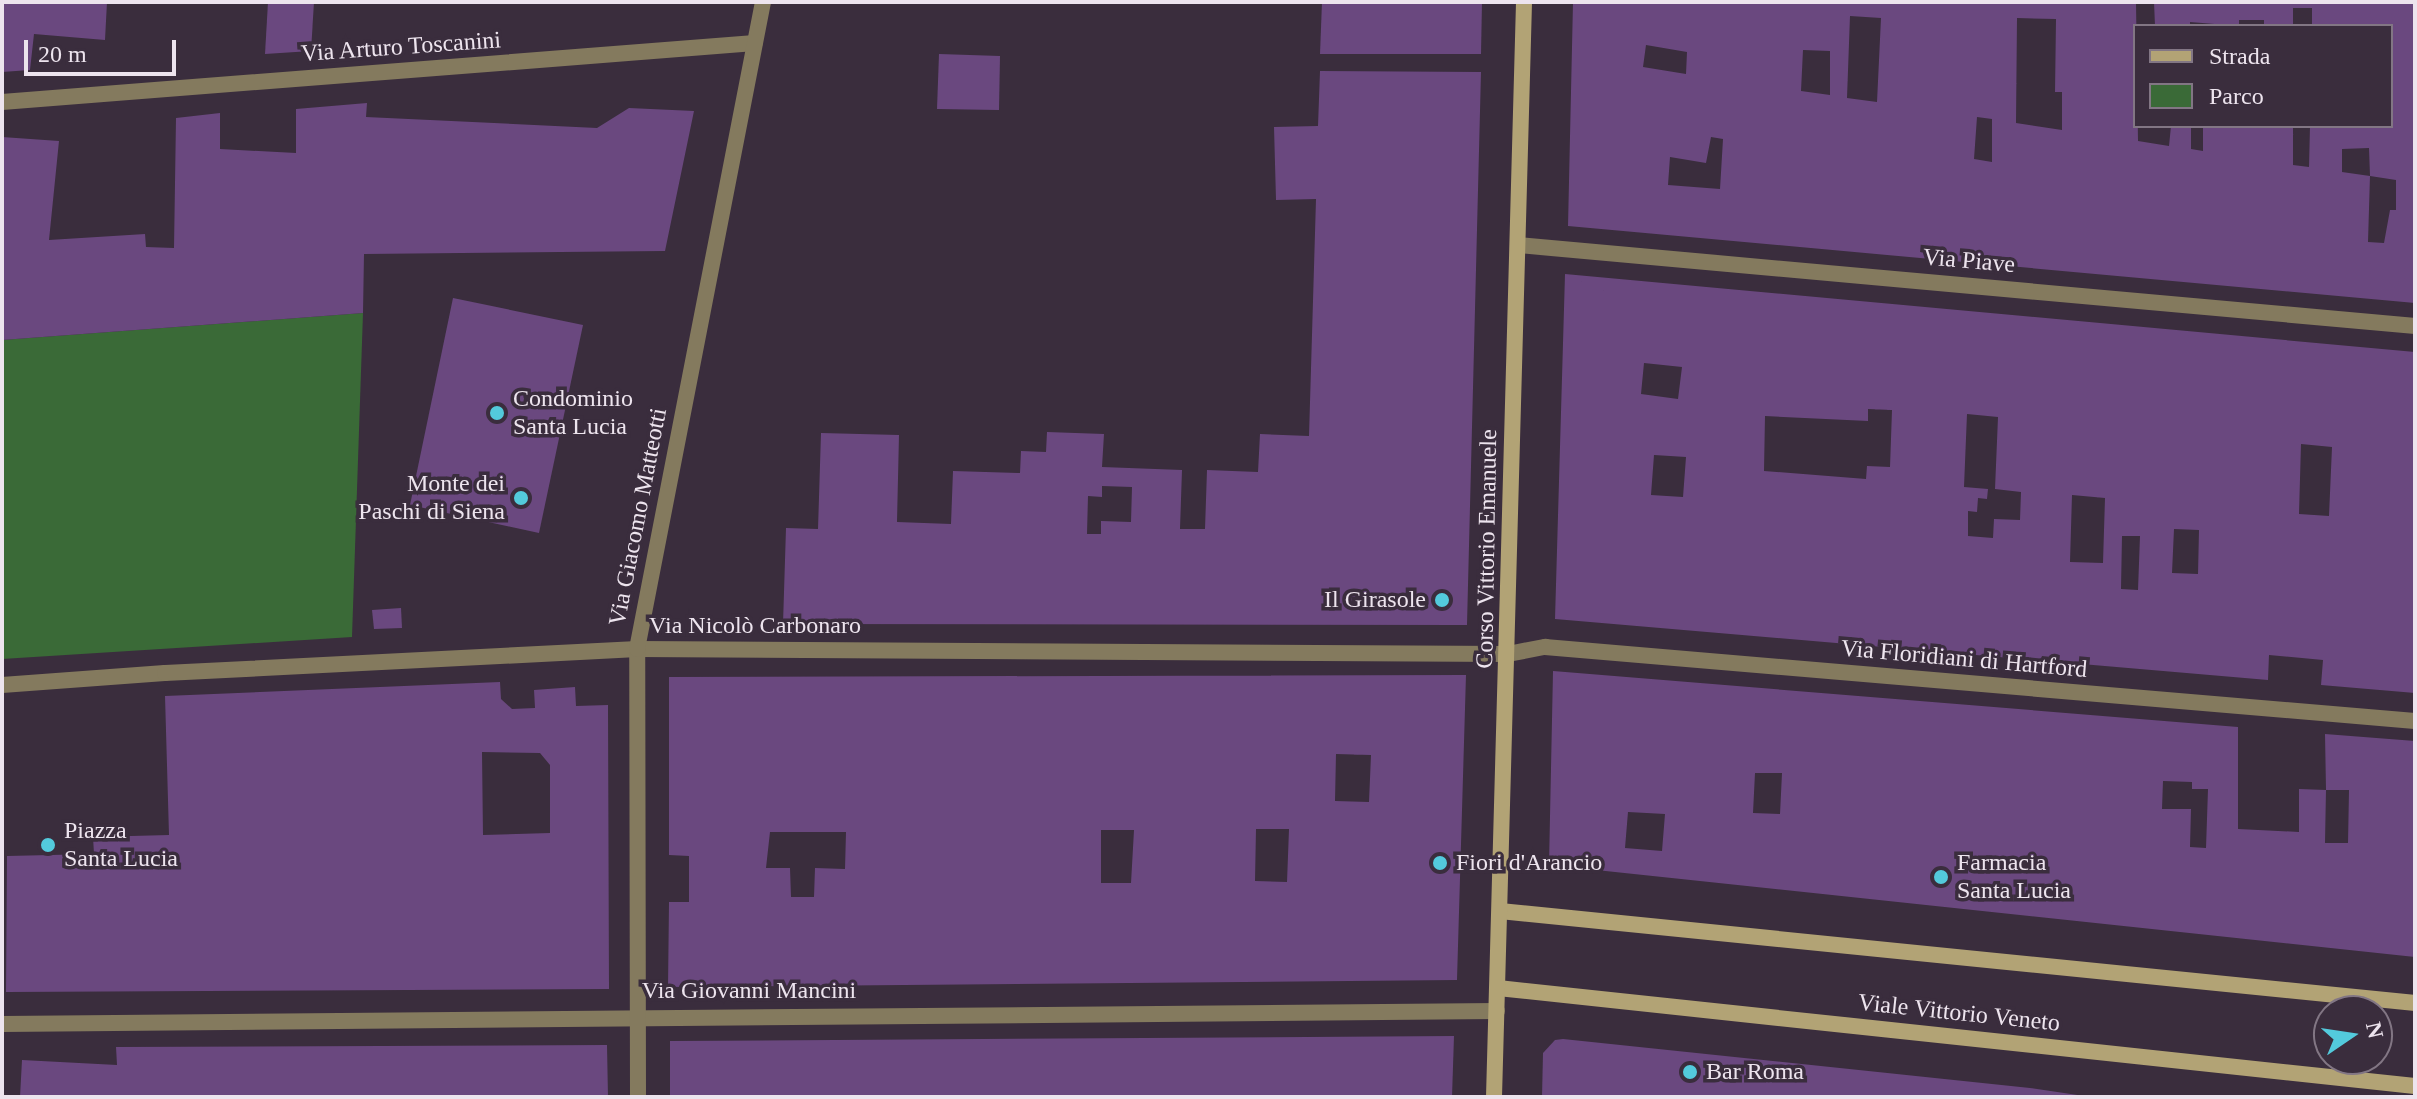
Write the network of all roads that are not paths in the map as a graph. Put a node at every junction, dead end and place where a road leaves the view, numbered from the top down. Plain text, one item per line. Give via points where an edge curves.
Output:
1 (763, 2) edge
2 (1524, 2) edge
3 (755, 43) junction
4 (2, 102) edge
5 (1518, 245) junction
6 (2415, 326) edge
7 (637, 649) junction
8 (1508, 654) junction
9 (2, 685) edge
10 (2415, 721) edge
11 (1500, 911) junction
12 (1498, 988) junction
13 (2415, 1003) edge
14 (1497, 1011) junction
15 (637, 1016) junction
16 (2, 1024) edge
17 (2415, 1086) edge
18 (638, 1097) edge
19 (1494, 1097) edge

1 - 3 street, Via Giacomo Matteotti
2 - 5 street, Corso Vittorio Emanuele
3 - 4 street, Via Arturo Toscanini
3 - 7 street, Via Giacomo Matteotti
5 - 6 street, Via Piave
5 - 8 street, Corso Vittorio Emanuele
7 - 8 street, Via Nicolò Carbonaro
7 - 9 street, Via Nicolò Carbonaro
7 - 15 street, Via Giacomo Matteotti
8 - 10 street, Via Floridiani di Hartford via 1545,647
8 - 11 street, Corso Vittorio Emanuele
11 - 12 street, Corso Vittorio Emanuele
11 - 13 street
12 - 14 street, Corso Vittorio Emanuele
12 - 17 street, Viale Vittorio Veneto
14 - 15 street, Via Giovanni Mancini
14 - 19 street, Corso Vittorio Emanuele
15 - 16 street, Via Giovanni Mancini
15 - 18 street, Via Giacomo Matteotti

